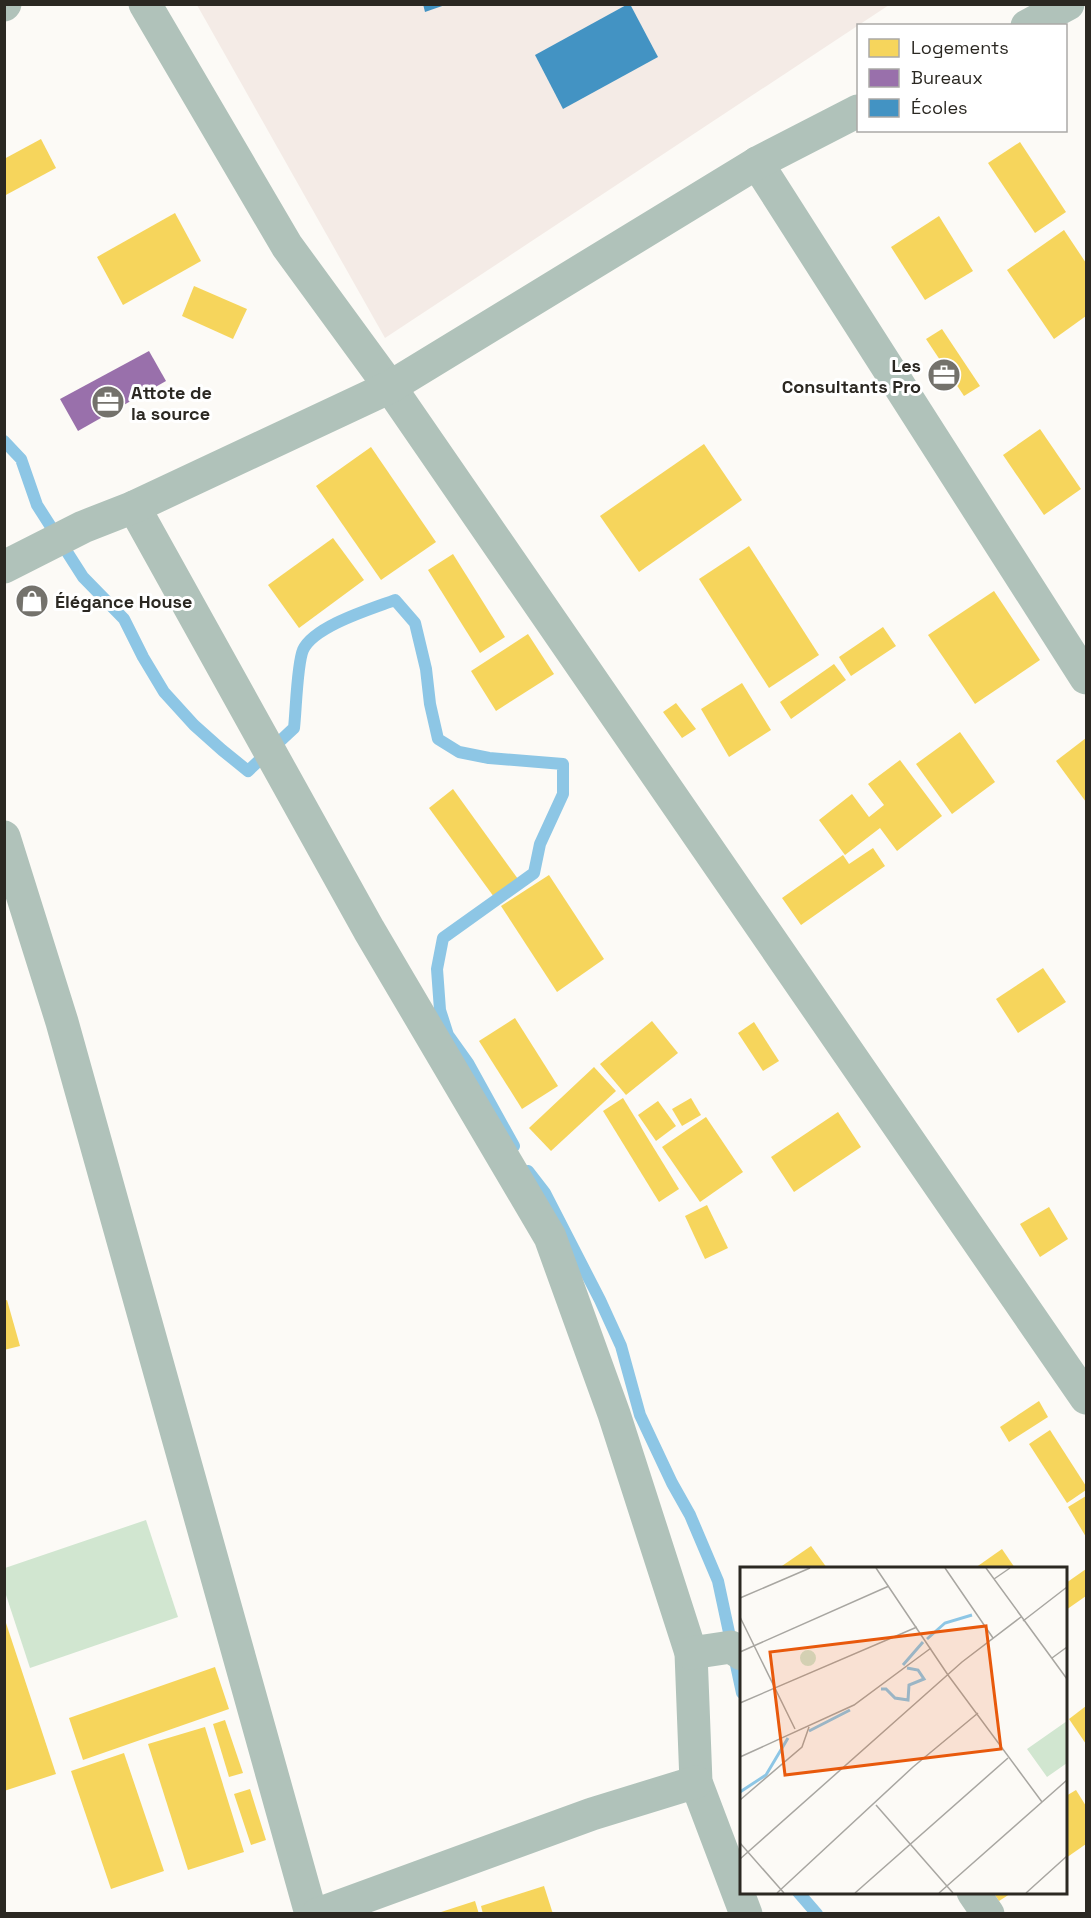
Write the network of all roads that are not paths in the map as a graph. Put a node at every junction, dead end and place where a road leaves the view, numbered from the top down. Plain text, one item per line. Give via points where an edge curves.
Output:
1 (145, 4) edge
2 (1068, 4) edge
3 (1031, 24) edge
4 (857, 112) edge
5 (757, 163) junction
6 (390, 387) junction
7 (134, 507) junction
8 (4, 567) edge
9 (1086, 678) edge
10 (4, 837) edge
11 (1086, 1398) edge
12 (692, 1653) junction
13 (740, 1653) edge
14 (696, 1782) junction
15 (974, 1894) edge
16 (311, 1914) edge
17 (318, 1914) edge
18 (746, 1914) edge
19 (988, 1914) edge

1 - 6 street via 287,246
2 - 3 street
4 - 5 street
5 - 6 street
5 - 9 street
6 - 7 street
6 - 11 street
7 - 8 street via 83,527
7 - 12 street via 369,930 550,1237 614,1414
10 - 16 street via 62,1022
12 - 13 street via 731,1647
12 - 14 street
14 - 17 street via 592,1814
14 - 18 street
15 - 19 street

